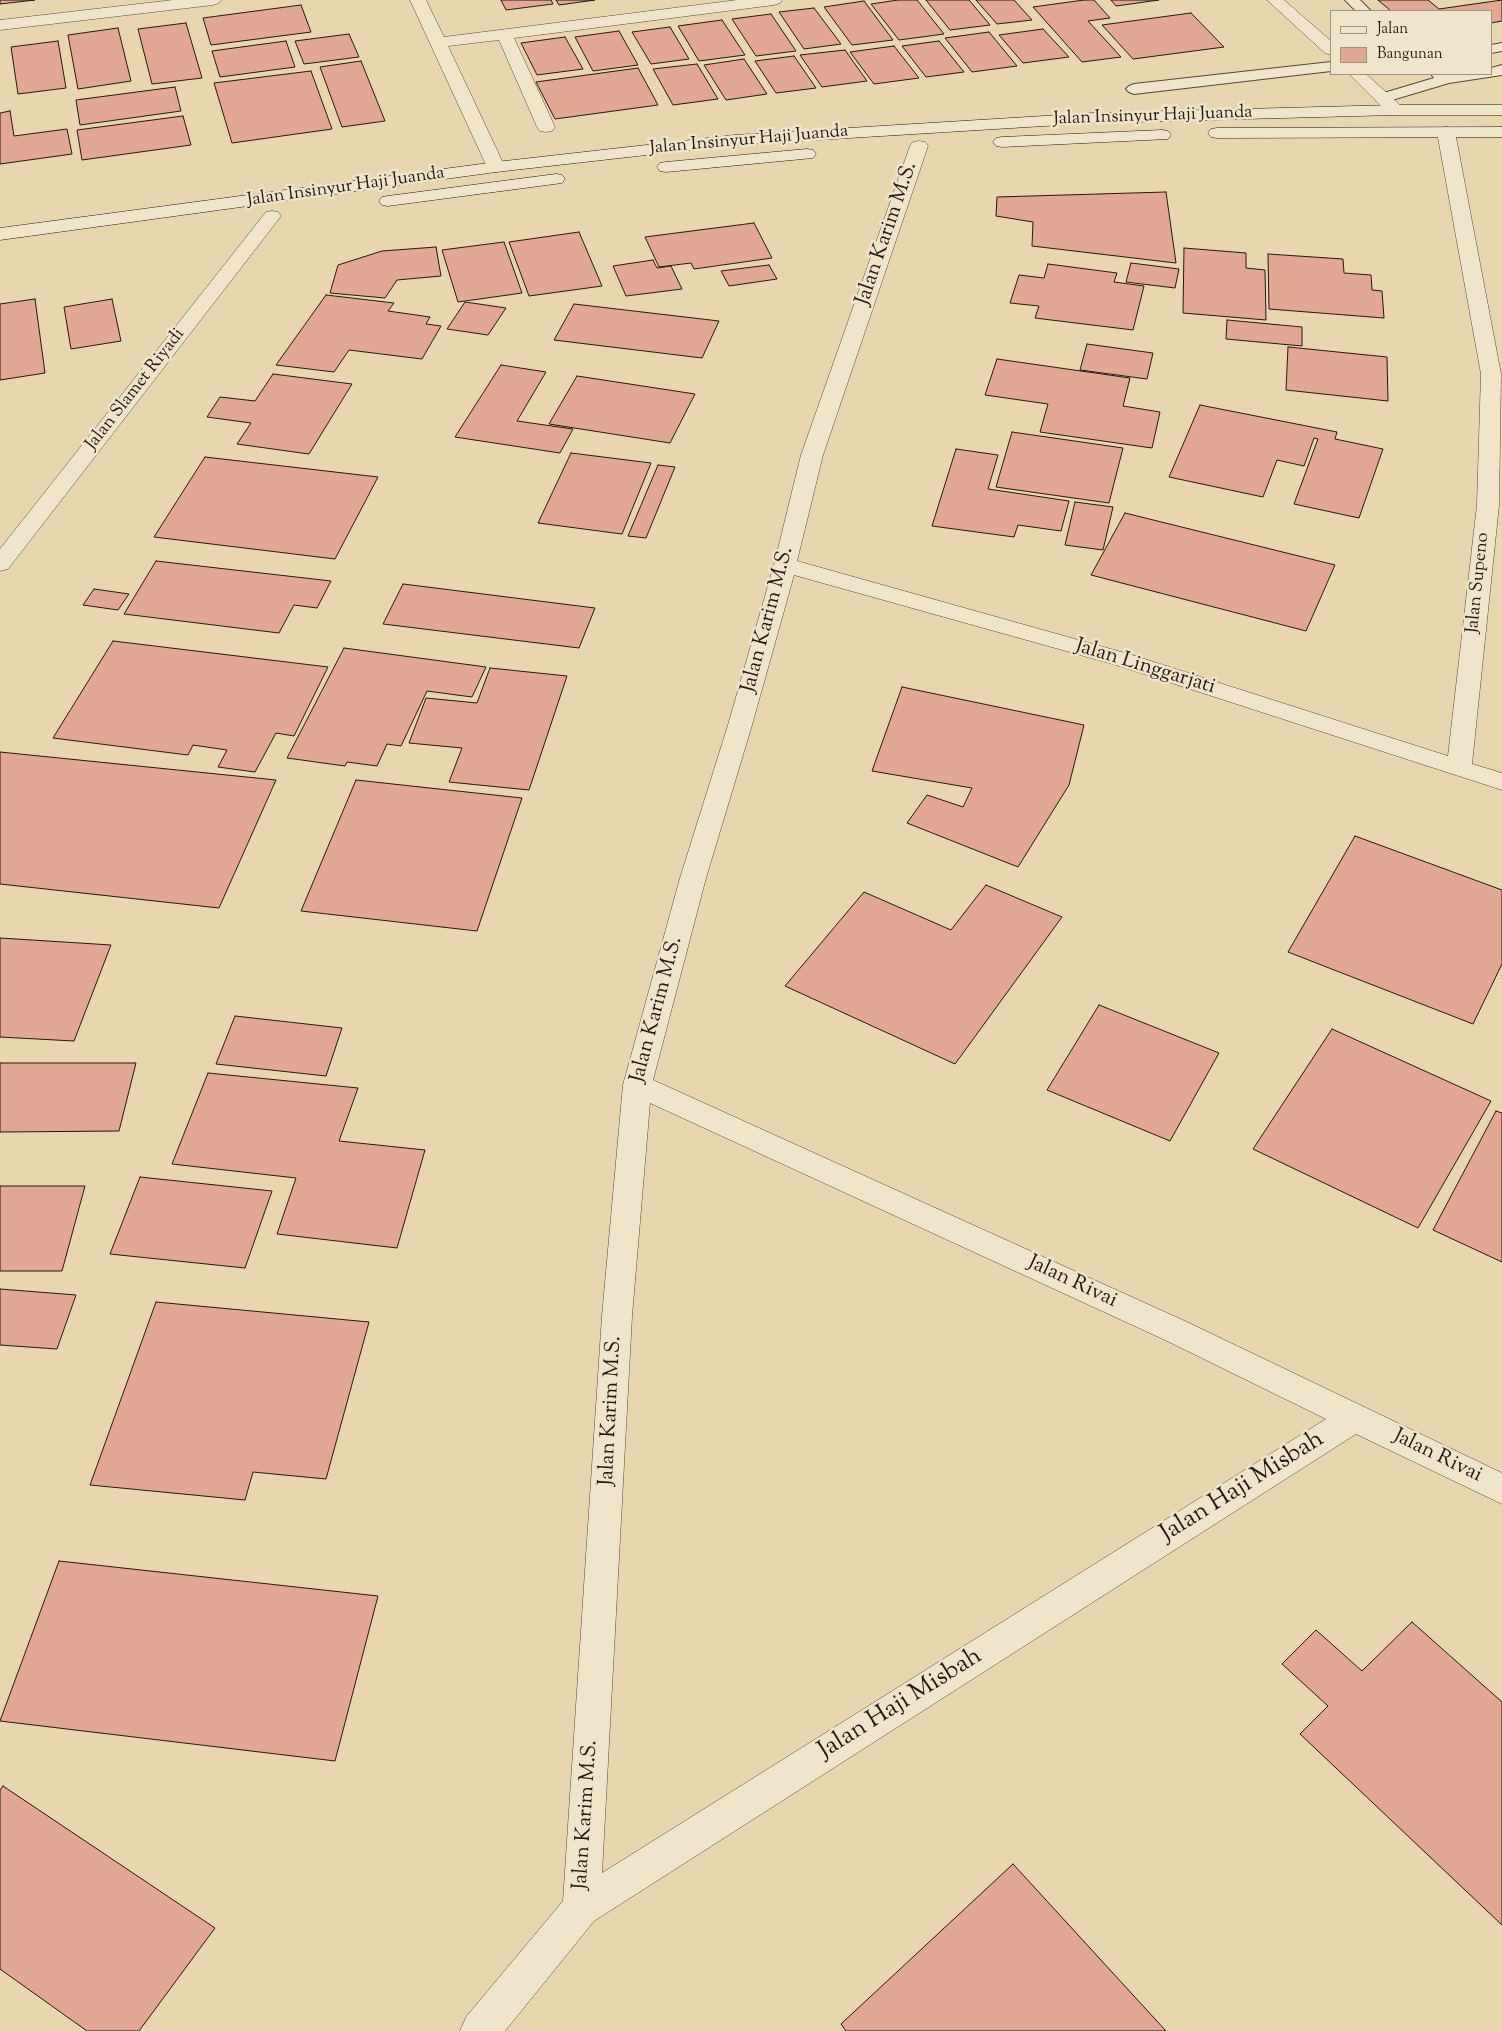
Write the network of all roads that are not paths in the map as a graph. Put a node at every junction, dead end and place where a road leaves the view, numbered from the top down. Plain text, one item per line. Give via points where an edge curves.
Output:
1 (213, 0) edge
2 (418, 0) edge
3 (774, 0) edge
4 (1275, 0) edge
5 (1352, 0) edge
6 (1363, 10) edge
7 (0, 25) edge
8 (504, 33) junction
9 (437, 43) junction
10 (1330, 49) edge
11 (1330, 66) edge
12 (1358, 75) edge
13 (1468, 75) edge
14 (1442, 77) edge
15 (1134, 89) dead end
16 (1382, 98) junction
17 (1395, 110) junction
18 (1502, 110) edge
19 (546, 127) dead end
20 (1446, 132) junction
21 (1502, 132) edge
22 (1180, 134) dead end
23 (1199, 134) dead end
24 (987, 143) dead end
25 (920, 146) dead end
26 (826, 153) dead end
27 (496, 167) junction
28 (644, 169) dead end
29 (576, 177) dead end
30 (370, 204) dead end
31 (282, 215) joint
32 (243, 220) dead end
33 (0, 234) edge
34 (0, 564) edge
35 (784, 565) junction
36 (1459, 767) junction
37 (1502, 782) edge
38 (637, 1085) junction
39 (1356, 1417) junction
40 (1502, 1489) edge
41 (581, 1908) junction
42 (480, 2031) edge

1 - 7 street
2 - 9 street
3 - 8 street
4 - 10 street
5 - 6 lane
8 - 9 street
8 - 19 street
9 - 27 street
11 - 15 lane
12 - 16 street
13 - 14 lane
14 - 16 lane
16 - 17 street
17 - 18 street, Jalan Insinyur Haji Juanda
17 - 27 street, Jalan Insinyur Haji Juanda via 1093,118 868,131 735,140
20 - 21 street, Jalan Insinyur Haji Juanda
20 - 23 street, Jalan Insinyur Haji Juanda
20 - 36 street, Jalan Supeno via 1491,374 1488,505
22 - 24 street, Jalan Insinyur Haji Juanda
25 - 35 street, Jalan Karim M.S. via 812,455
26 - 28 street, Jalan Insinyur Haji Juanda
27 - 33 street, Jalan Insinyur Haji Juanda
29 - 30 street, Jalan Insinyur Haji Juanda
31 - 32 street, Jalan Insinyur Haji Juanda
31 - 34 street, Jalan Slamet Riyadi
35 - 36 street, Jalan Linggarjati via 1124,660
35 - 38 street, Jalan Karim M.S.
36 - 37 street, Jalan Linggarjati
38 - 39 street, Jalan Rivai via 1003,1251
38 - 41 street, Jalan Karim M.S. via 617,1316
39 - 40 street, Jalan Rivai
39 - 41 street, Jalan Haji Misbah
41 - 42 street, Jalan Haji Misbah

